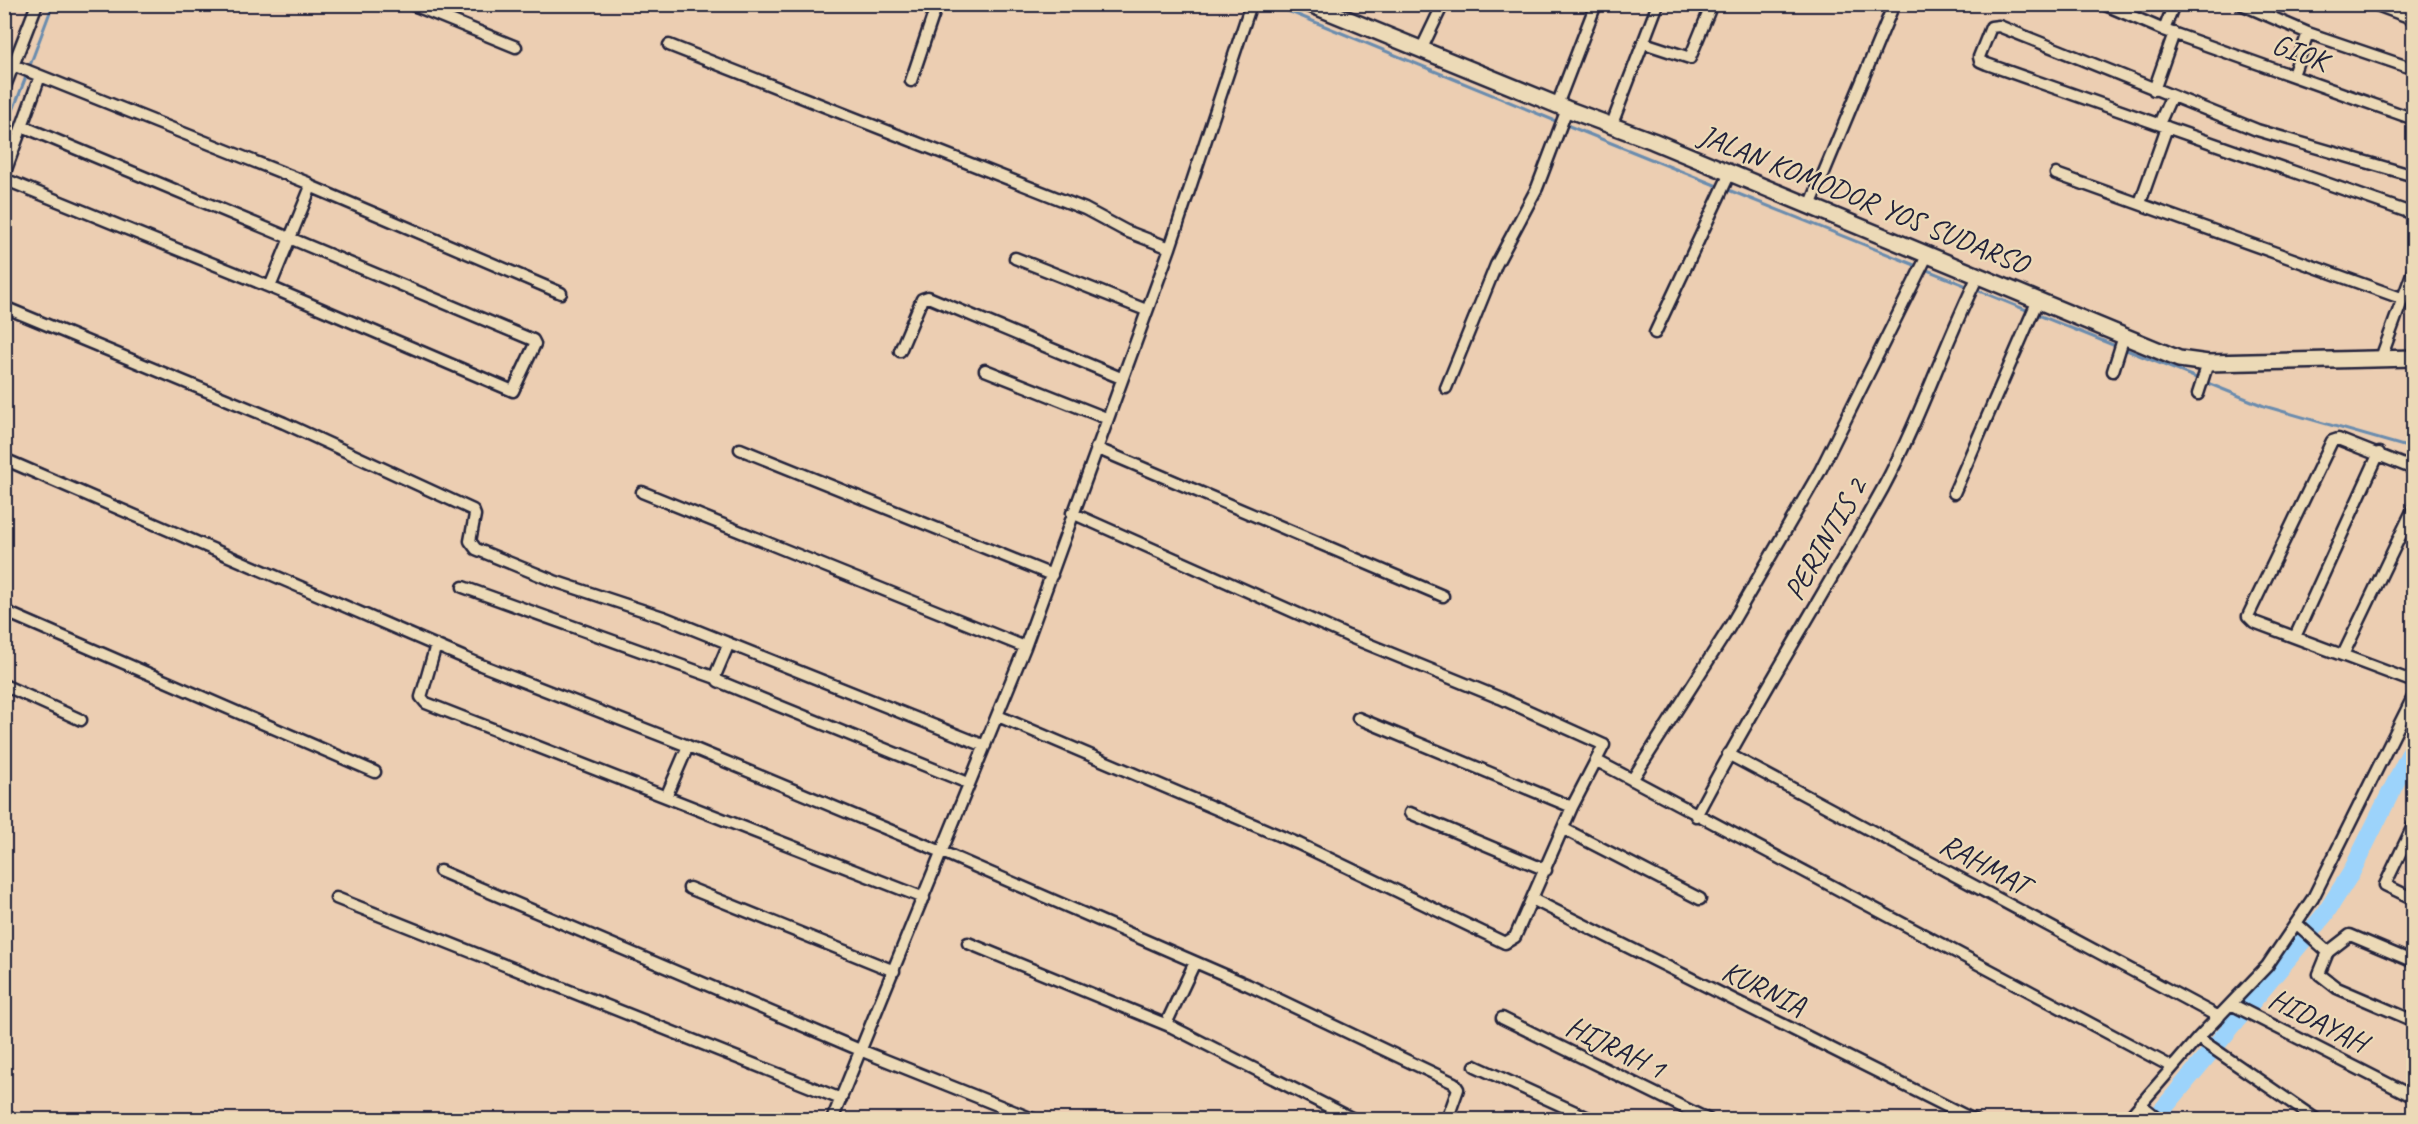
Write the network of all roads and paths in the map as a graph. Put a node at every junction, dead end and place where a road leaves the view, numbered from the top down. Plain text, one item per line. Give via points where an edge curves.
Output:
1 (37, 4) edge
2 (411, 4) edge
3 (937, 4) edge
4 (1310, 4) edge
5 (1443, 4) edge
6 (1596, 4) edge
7 (1658, 4) edge
8 (1712, 4) edge
9 (1894, 4) edge
10 (2103, 4) edge
11 (2174, 4) edge
12 (2241, 4) edge
13 (2374, 4) edge
14 (1250, 7) edge
15 (1335, 10) edge
16 (2414, 19) edge
17 (2169, 32) junction
18 (2308, 33) junction
19 (1644, 43) junction
20 (669, 45) dead end
21 (516, 47) dead end
22 (1421, 50) junction
23 (14, 66) junction
24 (2414, 69) edge
25 (38, 75) junction
26 (2293, 75) junction
27 (910, 81) dead end
28 (4, 89) edge
29 (2154, 90) junction
30 (2171, 97) junction
31 (1563, 111) junction
32 (2414, 119) edge
33 (1612, 124) junction
34 (2163, 125) junction
35 (22, 126) junction
36 (2056, 174) dead end
37 (2414, 176) edge
38 (4, 177) edge
39 (1728, 177) junction
40 (310, 186) junction
41 (2140, 203) junction
42 (1810, 206) junction
43 (2414, 214) edge
44 (291, 238) junction
45 (1170, 248) junction
46 (1015, 258) dead end
47 (1925, 259) junction
48 (2414, 268) edge
49 (1976, 280) junction
50 (270, 287) junction
51 (561, 293) dead end
52 (2401, 298) junction
53 (2036, 304) junction
54 (4, 307) edge
55 (1146, 310) junction
56 (1655, 333) dead end
57 (2124, 339) junction
58 (900, 351) dead end
59 (2381, 358) junction
60 (2414, 358) edge
61 (2206, 369) junction
62 (985, 370) dead end
63 (2113, 371) dead end
64 (1120, 378) junction
65 (1446, 388) dead end
66 (2199, 390) dead end
67 (1106, 418) junction
68 (1096, 448) junction
69 (740, 449) dead end
70 (2379, 453) junction
71 (4, 459) edge
72 (2414, 469) edge
73 (642, 492) dead end
74 (1954, 493) dead end
75 (2414, 507) edge
76 (1072, 513) junction
77 (1052, 575) junction
78 (463, 587) dead end
79 (1443, 596) dead end
80 (4, 611) edge
81 (2295, 637) junction
82 (729, 643) junction
83 (436, 645) junction
84 (1025, 647) junction
85 (2343, 655) junction
86 (716, 678) junction
87 (2414, 682) edge
88 (4, 685) edge
89 (2414, 695) edge
90 (998, 716) junction
91 (1358, 718) dead end
92 (81, 720) dead end
93 (688, 746) junction
94 (985, 746) junction
95 (1728, 754) junction
96 (1597, 761) junction
97 (375, 772) dead end
98 (1632, 780) junction
99 (968, 783) junction
100 (666, 797) junction
101 (1572, 807) junction
102 (1410, 813) dead end
103 (1696, 816) junction
104 (1564, 829) junction
105 (2412, 829) edge
106 (942, 852) junction
107 (1546, 870) junction
108 (440, 871) dead end
109 (689, 888) dead end
110 (336, 898) dead end
111 (924, 898) junction
112 (1532, 899) junction
113 (1700, 899) dead end
114 (2414, 899) edge
115 (2301, 927) junction
116 (968, 943) dead end
117 (2324, 949) junction
118 (1195, 962) junction
119 (2414, 962) edge
120 (894, 971) junction
121 (2236, 1005) junction
122 (2219, 1017) junction
123 (1502, 1018) dead end
124 (2414, 1022) edge
125 (1166, 1024) junction
126 (2202, 1040) junction
127 (860, 1050) junction
128 (1475, 1066) dead end
129 (2172, 1067) junction
130 (2414, 1097) edge
131 (841, 1099) junction
132 (2144, 1108) junction
133 (832, 1119) edge
134 (1035, 1119) edge
135 (1355, 1119) edge
136 (1448, 1119) edge
137 (1593, 1119) edge
138 (1709, 1119) edge
139 (1974, 1119) edge
140 (2127, 1119) edge
141 (2160, 1119) edge
142 (2317, 1119) edge

1 - 23 street
2 - 21 street
3 - 27 street
4 - 15 street, JALAN KOMODOR YOS SUDARSO
5 - 22 street
6 - 31 street
7 - 19 street
8 - 19 street via 1690,58
9 - 42 street
10 - 17 street, GIOK
11 - 17 street
12 - 18 street
13 - 16 street
14 - 45 street
15 - 22 street, JALAN KOMODOR YOS SUDARSO
17 - 26 street, GIOK
17 - 29 street
18 - 24 street
18 - 26 street
19 - 33 street
20 - 45 street via 1084,209
22 - 31 street, JALAN KOMODOR YOS SUDARSO
23 - 25 street
23 - 28 street
25 - 35 street
25 - 40 street
26 - 32 street, GIOK
29 - 30 street
29 - 34 street via 1994,25 1979,57 1987,64
30 - 34 street
30 - 37 street via 2257,130
31 - 33 street, JALAN KOMODOR YOS SUDARSO
31 - 65 street via 1537,188 1496,265
33 - 39 street, JALAN KOMODOR YOS SUDARSO
34 - 41 street
34 - 43 street
35 - 38 street
35 - 44 street
36 - 41 street
38 - 50 street
39 - 42 street, JALAN KOMODOR YOS SUDARSO
39 - 56 street
40 - 44 street
40 - 51 street
41 - 52 street
42 - 47 street, JALAN KOMODOR YOS SUDARSO
44 - 50 street
44 - 50 street via 532,340 535,345 513,392
45 - 55 street
46 - 55 street
47 - 49 street, JALAN KOMODOR YOS SUDARSO
47 - 98 street via 1820,471 1739,610
48 - 52 street
49 - 53 street, JALAN KOMODOR YOS SUDARSO
49 - 95 street, PERINTIS 2 via 1883,487
52 - 59 street
53 - 57 street, JALAN KOMODOR YOS SUDARSO
53 - 74 street
54 - 82 street via 284,423 473,510 470,541 476,549
55 - 64 street
57 - 61 street, JALAN KOMODOR YOS SUDARSO
57 - 63 street
58 - 64 street via 922,299 928,297
59 - 60 street, JALAN KOMODOR YOS SUDARSO
59 - 61 street, JALAN KOMODOR YOS SUDARSO
61 - 66 street
62 - 67 street
64 - 67 street
67 - 68 street
68 - 76 street
68 - 79 street
69 - 77 street
70 - 72 street
70 - 81 street
70 - 81 street via 2338,439 2332,441 2248,616 2254,622
71 - 83 street
73 - 84 street
75 - 85 street
76 - 77 street
76 - 96 street via 1604,745
77 - 84 street
78 - 86 street
80 - 97 street
81 - 85 street
82 - 86 street
82 - 94 street
83 - 93 street
83 - 100 street via 421,697 426,703
84 - 90 street
85 - 87 street
86 - 99 street
88 - 92 street
89 - 115 street
90 - 94 street
90 - 112 street via 1299,844 1505,943 1515,937
91 - 101 street
93 - 100 street
93 - 106 street
94 - 99 street
95 - 103 street, PERINTIS 2
95 - 122 street, RAHMAT
96 - 98 street
96 - 101 street
98 - 103 street
99 - 106 street
100 - 111 street
101 - 104 street
102 - 107 street
103 - 129 street
104 - 107 street
104 - 113 street
105 - 114 street via 2385,885
106 - 111 street
106 - 118 street
107 - 112 street
108 - 127 street
109 - 120 street
110 - 131 street
111 - 120 street
112 - 139 street, KURNIA
115 - 117 street
115 - 121 street
116 - 125 street
117 - 119 street via 2350,935
117 - 124 street via 2319,971 2322,980
118 - 125 street
118 - 136 street via 1454,1083 1458,1089
120 - 127 street
121 - 122 street
121 - 130 street, HIDAYAH
122 - 126 street
123 - 138 street, HIJRAH 1
125 - 135 street
126 - 129 street
126 - 142 street
127 - 131 street
127 - 134 street
128 - 137 street
129 - 132 street
131 - 133 street
132 - 140 street
132 - 141 street

